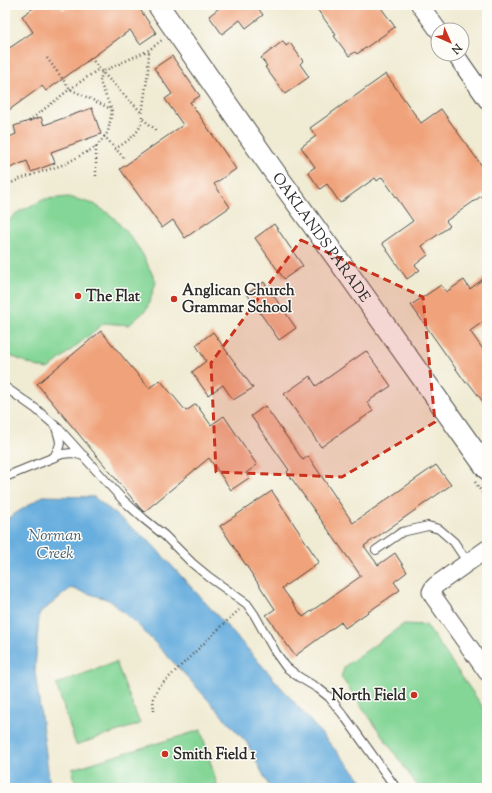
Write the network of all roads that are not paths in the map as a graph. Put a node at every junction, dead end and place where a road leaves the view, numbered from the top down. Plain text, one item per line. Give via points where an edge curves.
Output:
1 (158, 5) edge
2 (420, 5) edge
3 (432, 22) edge
4 (461, 62) edge
5 (487, 100) edge
6 (5, 387) edge
7 (55, 425) junction
8 (54, 457) junction
9 (84, 457) junction
10 (487, 469) edge
11 (5, 477) edge
12 (487, 549) edge
13 (376, 550) dead end
14 (468, 563) junction
15 (487, 672) edge
16 (396, 788) edge

1 - 10 street, OAKLANDS PARADE
2 - 3 street
4 - 5 street
6 - 7 lane
7 - 8 lane via 60,445
7 - 9 lane
8 - 9 lane via 72,453
8 - 11 lane
9 - 16 lane via 123,500 192,563 247,604 286,667 320,689 329,698
12 - 14 street
13 - 14 lane via 402,532 428,526 439,529 454,542
14 - 15 street via 436,585 431,592

